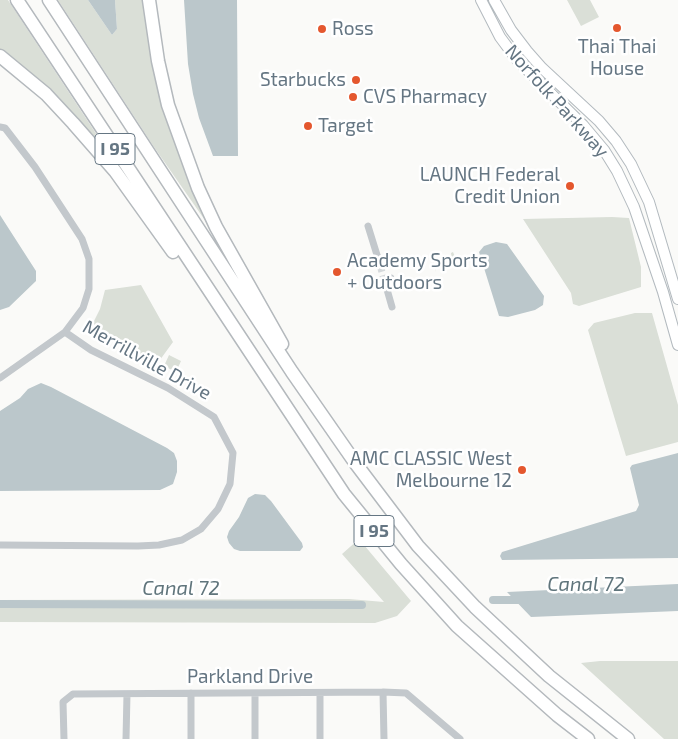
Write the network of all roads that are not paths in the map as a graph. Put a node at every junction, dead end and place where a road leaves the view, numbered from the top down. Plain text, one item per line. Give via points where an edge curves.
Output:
1 (17, 0) edge
2 (49, 0) edge
3 (149, 0) edge
4 (481, 0) edge
5 (494, 0) edge
6 (0, 56) edge
7 (0, 127) edge
8 (368, 226) dead end
9 (377, 256) tunnel mouth
10 (388, 281) tunnel mouth
11 (205, 284) junction
12 (678, 299) edge
13 (392, 307) dead end
14 (65, 332) junction
15 (678, 344) edge
16 (292, 372) junction
17 (0, 378) edge
18 (0, 545) edge
19 (383, 692) junction
20 (191, 693) junction
21 (255, 693) junction
22 (320, 693) junction
23 (127, 694) junction
24 (64, 739) edge
25 (126, 739) edge
26 (191, 739) edge
27 (255, 739) edge
28 (320, 739) edge
29 (384, 739) edge
30 (460, 739) edge
31 (588, 739) edge
32 (628, 739) edge

1 - 11 highway, I 95
2 - 16 highway, I 95
3 - 16 highway via 158,61 182,148 216,227 280,338
4 - 15 street, Norfolk Parkway via 500,37 517,60 583,125 618,171 634,207
5 - 12 street, Norfolk Parkway via 527,52 599,121 631,164 649,202
6 - 11 highway via 46,94 73,123 115,171 177,258
7 - 14 street via 5,128 35,167 82,239 89,259 89,289 83,308
8 - 9 street
10 - 13 street
11 - 31 highway, I 95 via 344,494 401,564 458,626
14 - 17 street
14 - 18 street, Merrillville Drive via 91,350 168,388 214,417 233,453 230,484 218,509 201,529 182,540 138,546
16 - 32 highway, I 95 via 418,546 475,607 548,676
19 - 22 street, Parkland Drive
19 - 29 street
19 - 30 street, Parkland Drive via 406,693
20 - 21 street, Parkland Drive
20 - 23 street, Parkland Drive
20 - 26 street
21 - 22 street, Parkland Drive
21 - 27 street
22 - 28 street
23 - 24 street, Parkland Drive via 74,694 64,702
23 - 25 street

